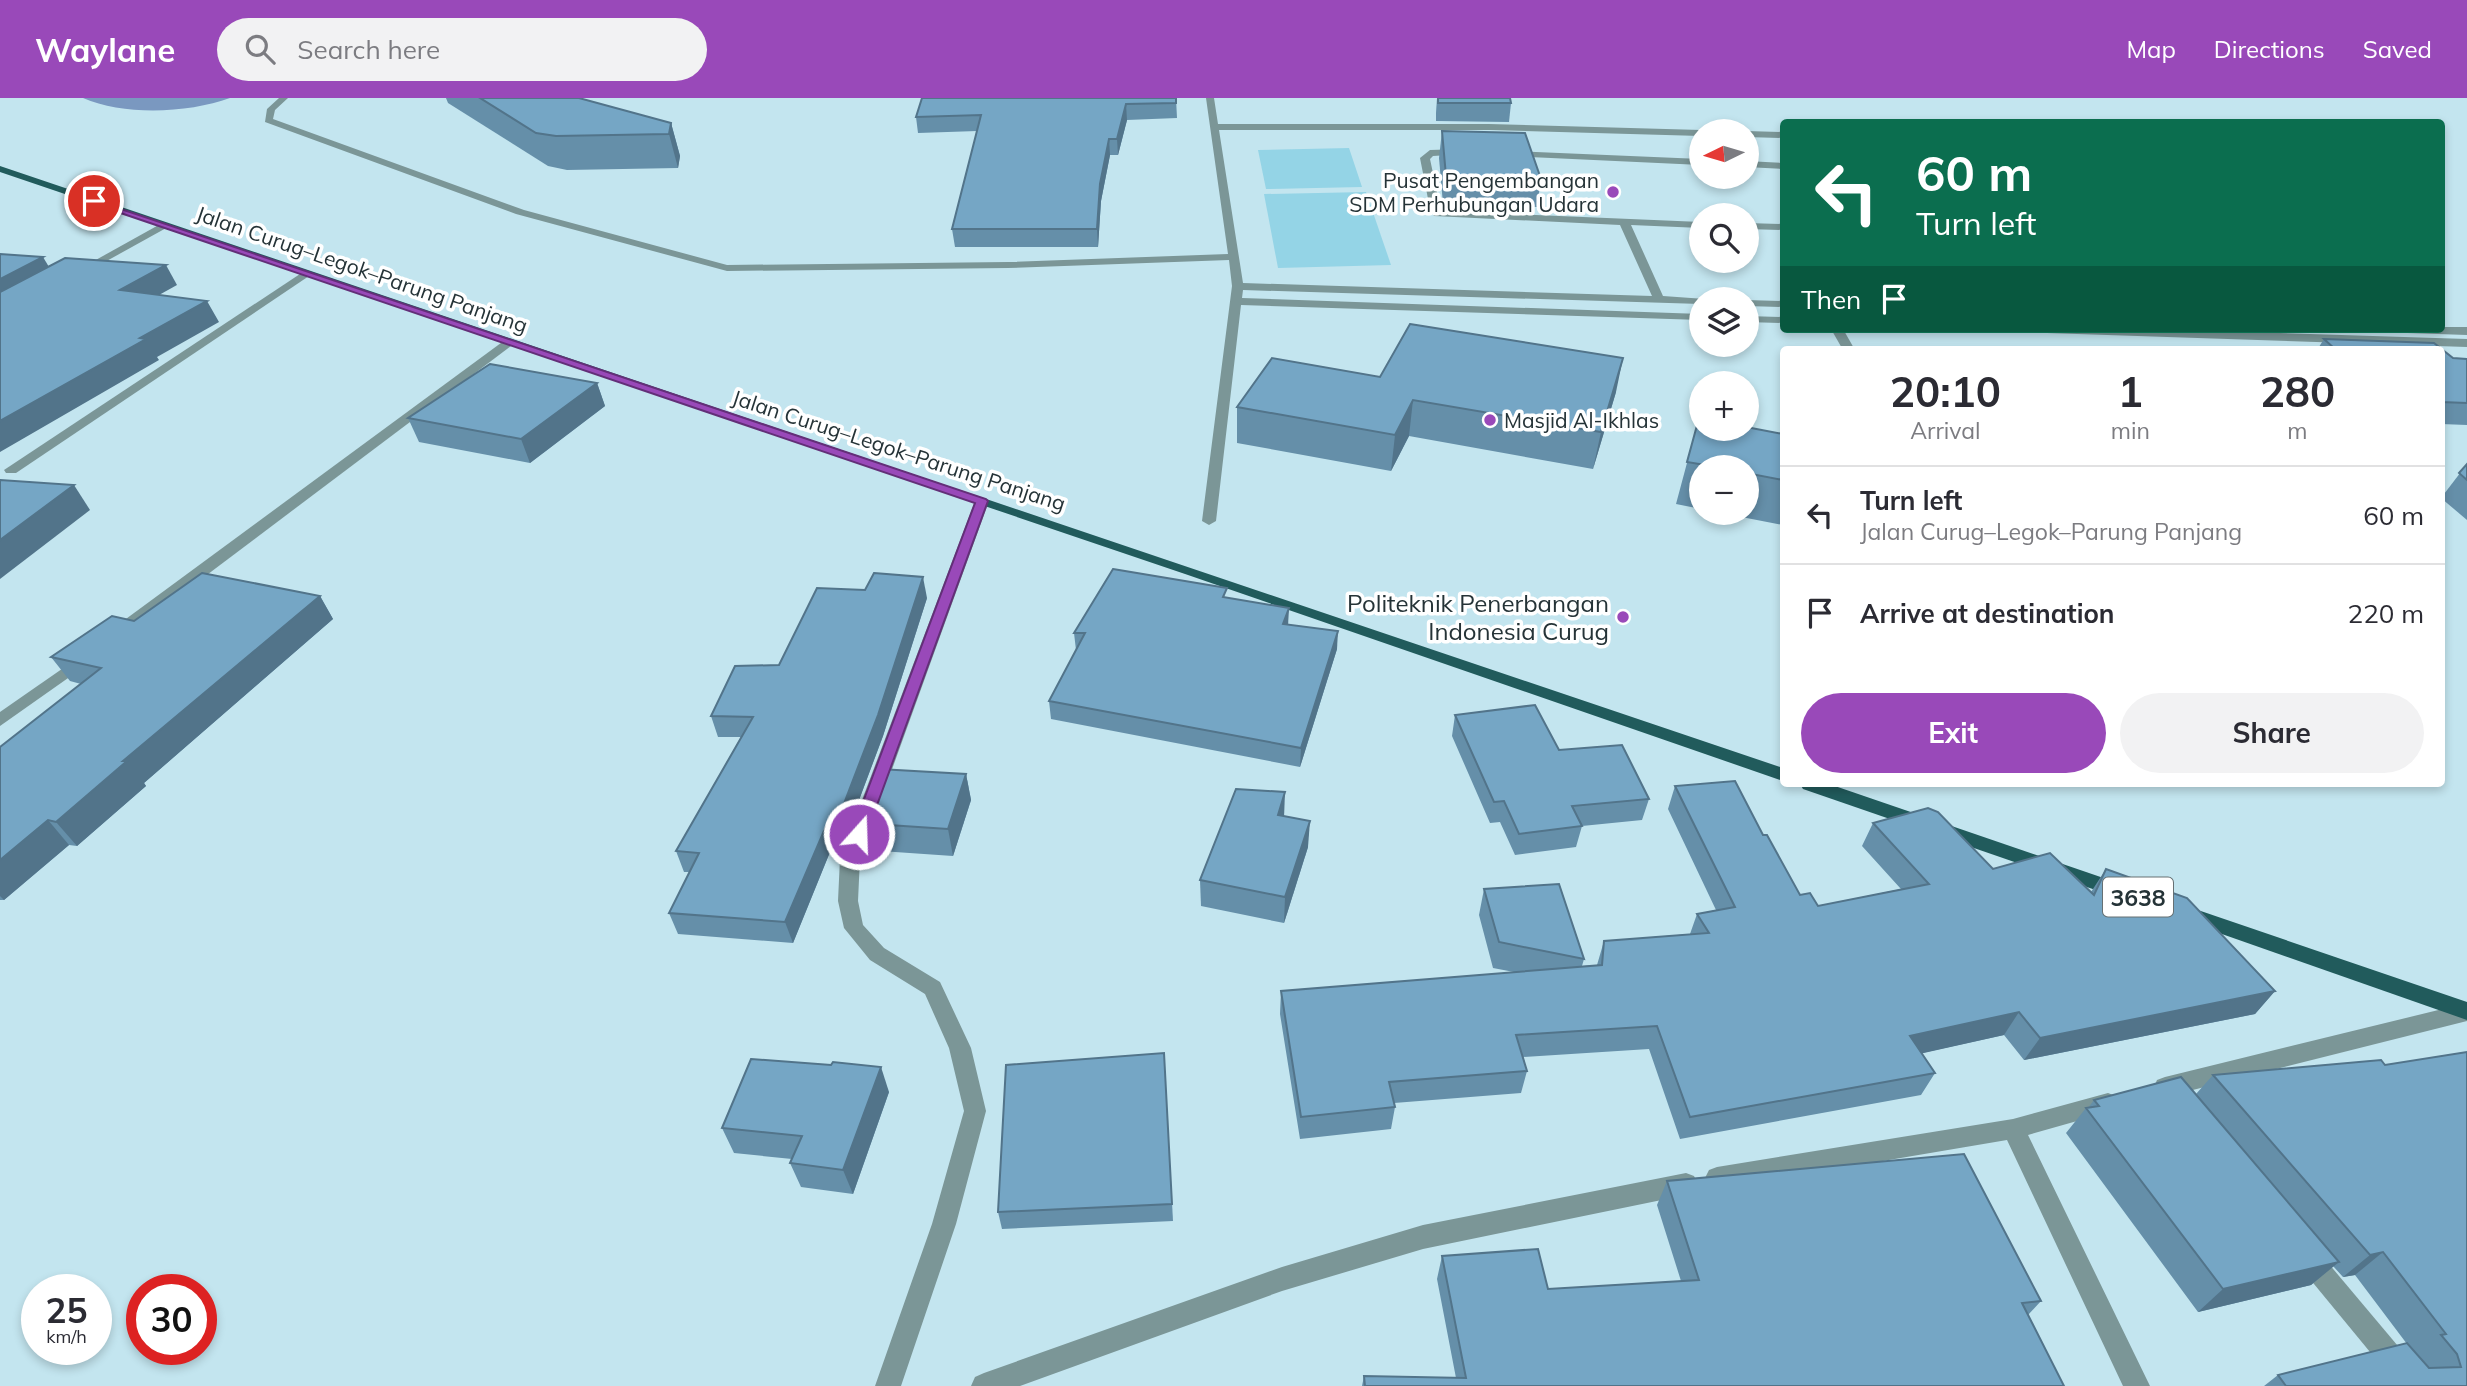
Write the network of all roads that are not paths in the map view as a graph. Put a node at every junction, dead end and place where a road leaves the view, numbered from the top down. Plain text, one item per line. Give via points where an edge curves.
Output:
1 (284, 98) edge
2 (1210, 98) edge
3 (1215, 127) junction
4 (1689, 133) edge
5 (1759, 134) edge
6 (1780, 135) edge
7 (1470, 152) edge
8 (1497, 153) edge
9 (1689, 161) edge
10 (1759, 165) edge
11 (1780, 166) edge
12 (0, 169) edge
13 (1625, 224) junction
14 (164, 225) junction
15 (1689, 225) edge
16 (1759, 226) edge
17 (1780, 227) edge
18 (1234, 257) junction
19 (74, 274) edge
20 (307, 274) junction
21 (1238, 286) junction
22 (1659, 300) junction
23 (1236, 301) junction
24 (1689, 301) edge
25 (1759, 303) edge
26 (1780, 304) edge
27 (1689, 317) edge
28 (1759, 319) edge
29 (1780, 320) edge
30 (2445, 330) edge
31 (2467, 331) edge
32 (2176, 333) edge
33 (2219, 333) edge
34 (509, 343) junction
35 (2467, 344) edge
36 (2188, 346) edge
37 (11, 470) dead end
38 (982, 501) junction
39 (1209, 521) dead end
40 (0, 720) edge
41 (1780, 774) edge
42 (1818, 787) edge
43 (2138, 897) edge
44 (2164, 906) edge
45 (2467, 1011) edge
46 (2164, 1087) junction
47 (2182, 1109) edge
48 (2013, 1129) junction
49 (2290, 1237) edge
50 (888, 1386) edge
51 (984, 1386) edge
52 (2137, 1386) edge
53 (2415, 1386) edge

1 - 18 street via 271,108 268,120 520,212 727,268
2 - 3 street
3 - 4 street
3 - 18 street
5 - 6 street
7 - 13 street via 1443,151 1425,158 1438,214
8 - 9 street
10 - 11 street
12 - 14 main road, Jalan Curug–Legok–Parung Panjang
13 - 15 street
13 - 22 street
14 - 19 street
14 - 20 main road, Jalan Curug–Legok–Parung Panjang
16 - 17 street
18 - 21 street
20 - 34 main road, Jalan Curug–Legok–Parung Panjang
20 - 37 street
21 - 22 street
21 - 23 street
22 - 24 street
23 - 27 street
23 - 39 street
25 - 26 street
28 - 29 street
30 - 31 street
32 - 36 street
33 - 35 street
34 - 38 main road, Jalan Curug–Legok–Parung Panjang
34 - 40 street
38 - 41 main road, Jalan Curug–Legok–Parung Panjang
38 - 50 street via 850,858 848,901 853,928 877,954 933,988 960,1048 975,1111 944,1224
42 - 43 main road, 3638
44 - 45 main road, 3638
45 - 46 street
46 - 47 street
46 - 48 street
48 - 51 street via 1623,1194 1423,1237 1282,1279
48 - 52 street
49 - 53 street

